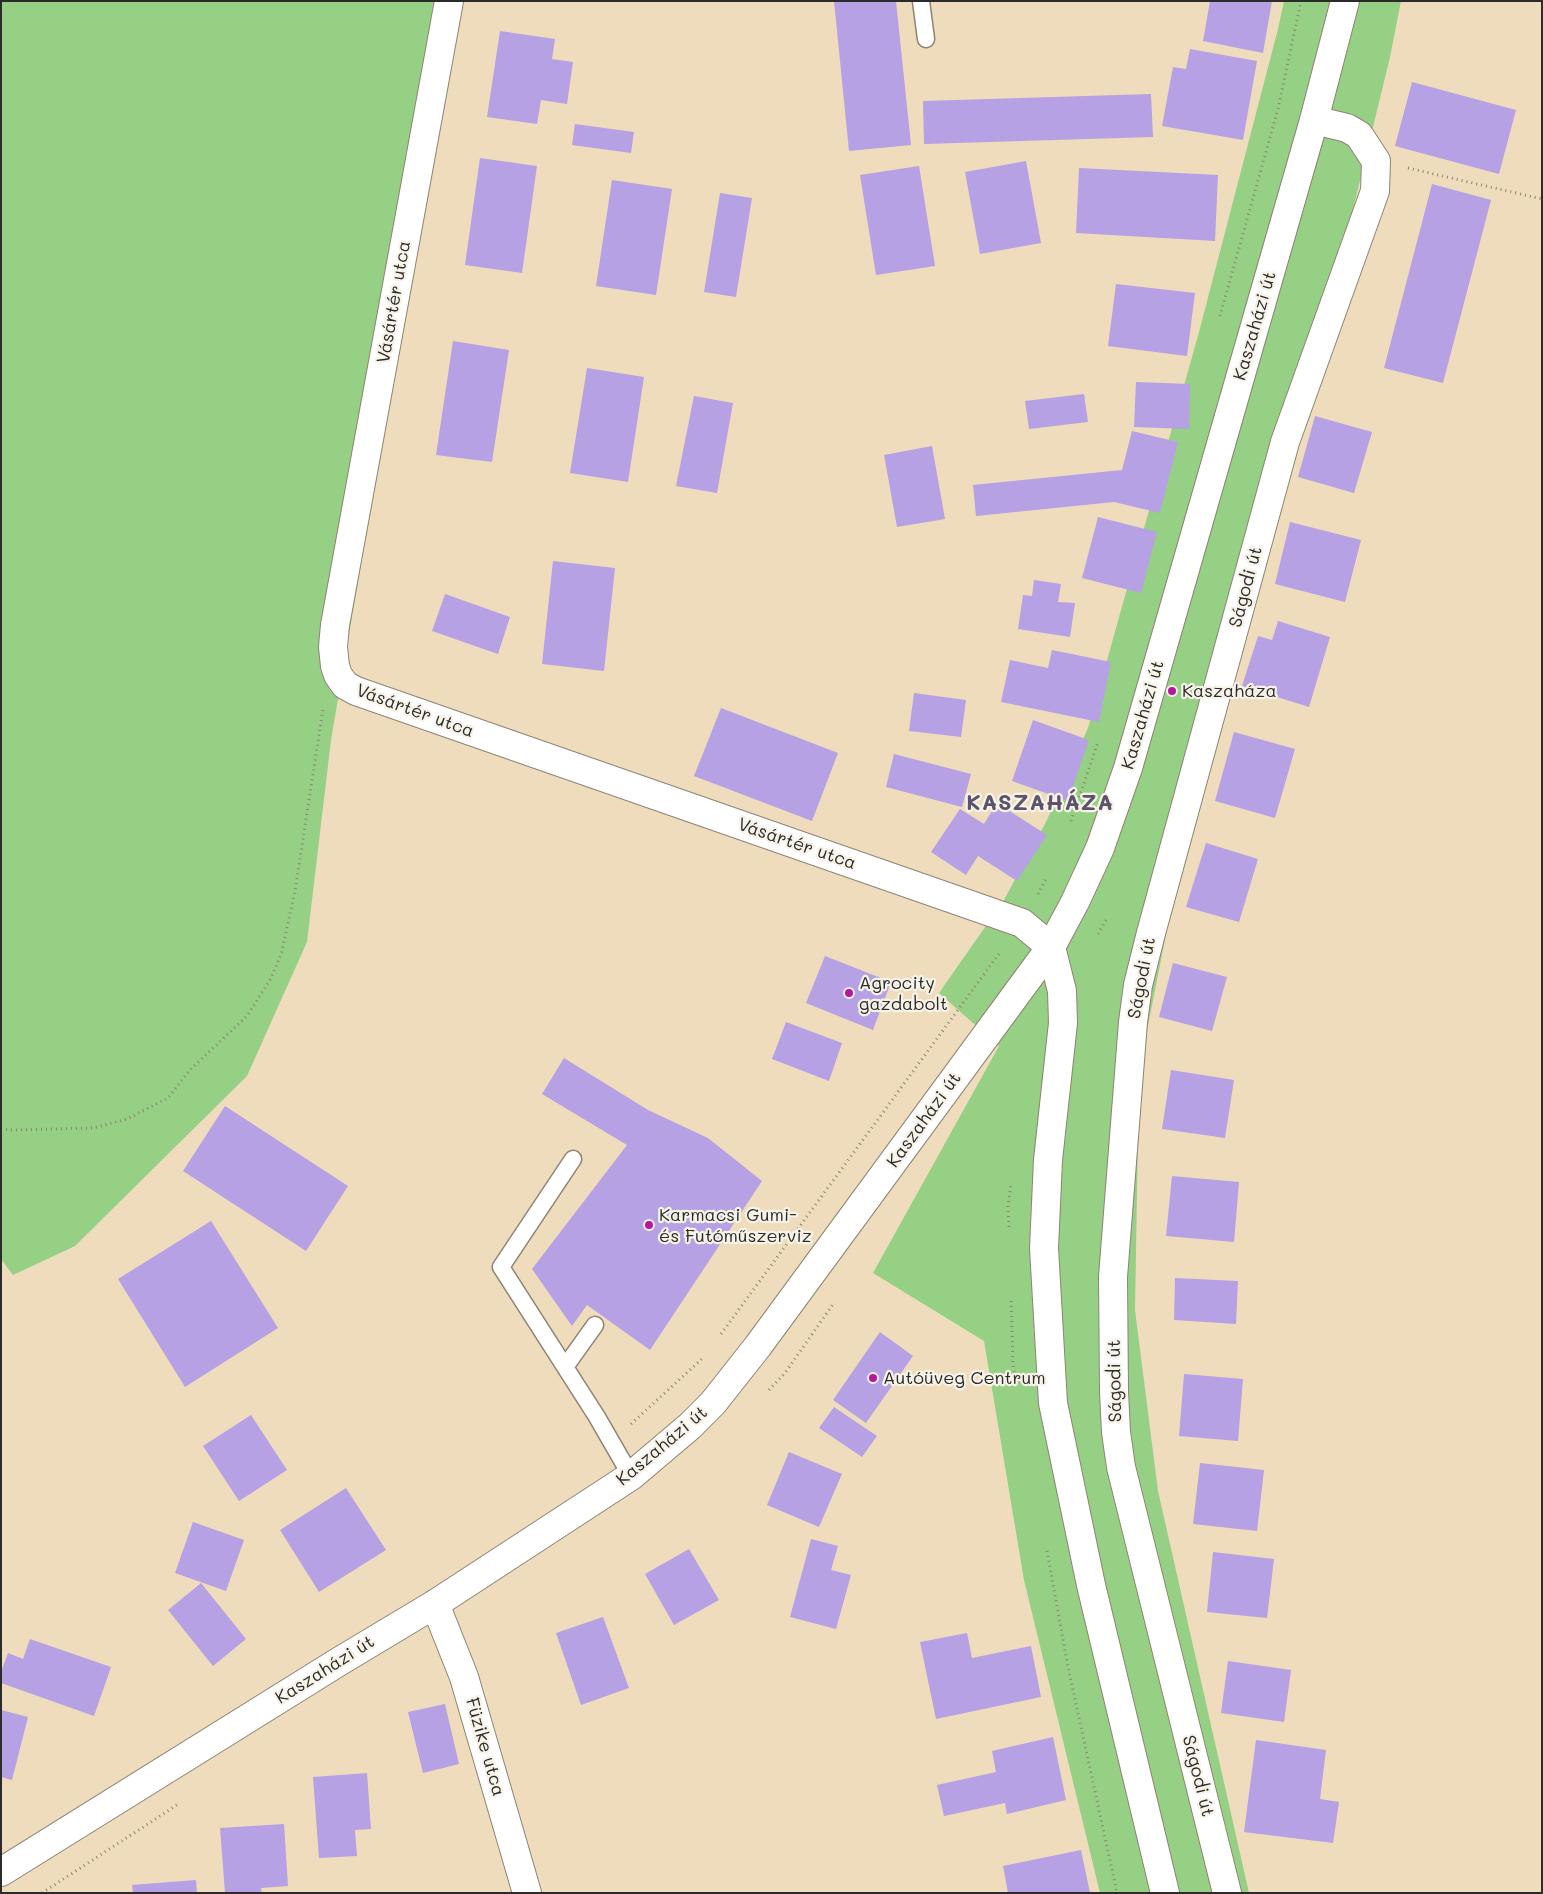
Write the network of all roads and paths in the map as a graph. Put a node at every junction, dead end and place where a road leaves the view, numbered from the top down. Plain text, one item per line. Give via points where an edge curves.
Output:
1 (450, 1) edge
2 (921, 1) edge
3 (1301, 1) edge
4 (1345, 1) edge
5 (926, 38) dead end
6 (1314, 120) junction
7 (1376, 161) junction
8 (1542, 199) edge
9 (1220, 319) dead end
10 (335, 666) junction
11 (1100, 736) dead end
12 (1069, 827) dead end
13 (1050, 871) dead end
14 (1022, 923) junction
15 (1051, 948) junction
16 (1, 1129) edge
17 (573, 1159) dead end
18 (595, 1325) dead end
19 (719, 1338) dead end
20 (707, 1354) dead end
21 (564, 1366) junction
22 (611, 1443) junction
23 (631, 1476) junction
24 (435, 1604) junction
25 (1, 1872) edge
26 (526, 1893) edge
27 (1165, 1893) edge
28 (1227, 1893) edge

1 - 10 street, Vásártér utca via 335,625
2 - 5 lane
3 - 9 path via 1278,109
4 - 6 street, Kaszaházi út
6 - 7 street via 1347,128 1360,135
6 - 15 street, Kaszaházi út via 1128,768 1100,848
7 - 8 path
7 - 28 street, Ságodi út via 1375,191 1285,442 1150,933 1138,985 1128,1084 1113,1277 1116,1432 1121,1467
10 - 14 street, Vásártér utca via 345,685 356,691
10 - 16 path via 325,695 295,891 281,955 270,980 247,1016 190,1070 168,1098 127,1119 93,1128
11 - 12 path
13 - 14 path
14 - 15 street, Vásártér utca
14 - 19 path
15 - 23 street, Kaszaházi út via 738,1372 690,1426
15 - 27 street via 1062,991 1063,1023 1048,1160 1044,1248 1053,1403 1091,1585
17 - 21 lane via 501,1267
18 - 21 lane
20 - 22 path
21 - 22 lane
22 - 23 lane
23 - 24 street, Kaszaházi út
24 - 25 street, Kaszaházi út
24 - 26 street, Füzike utca via 467,1685

